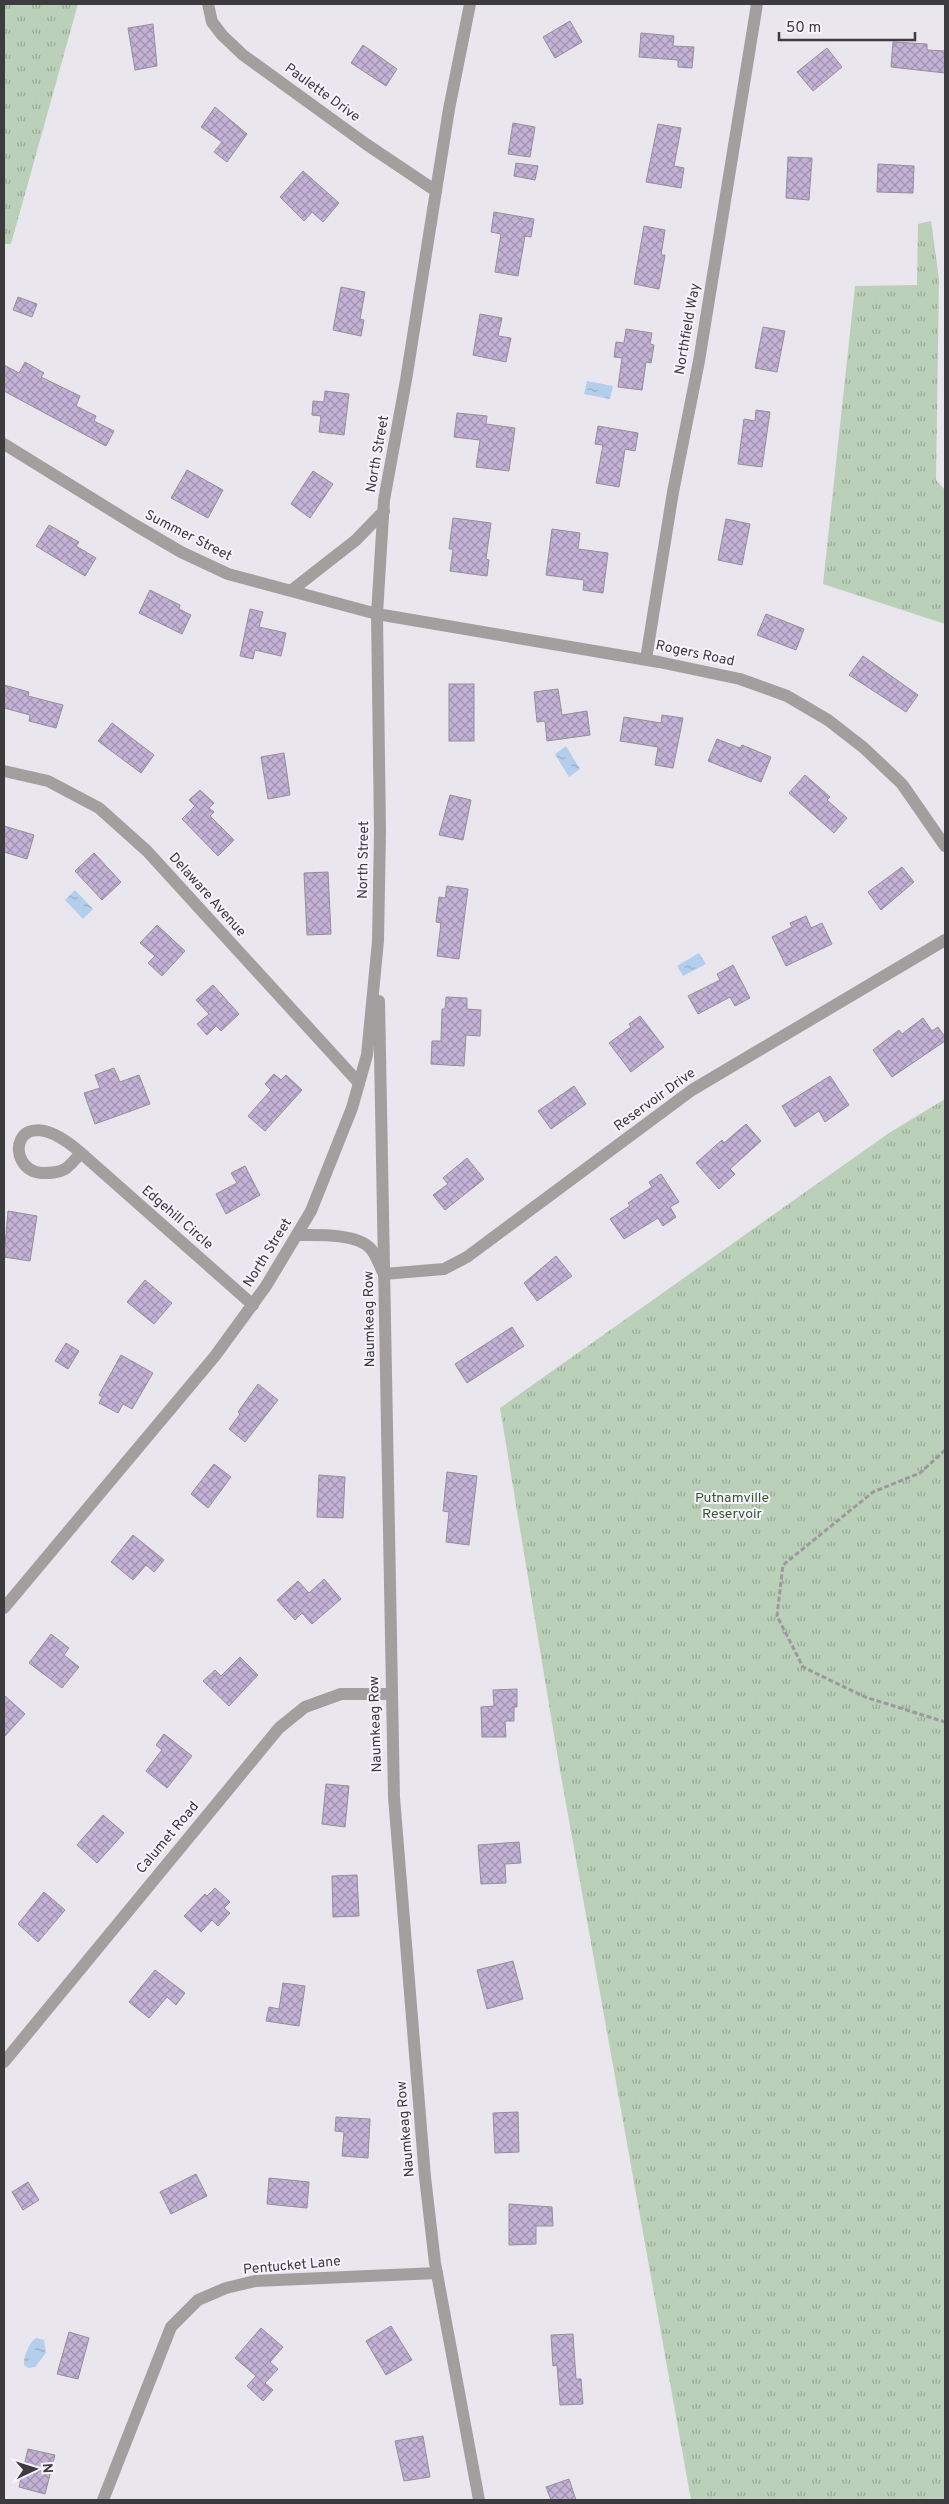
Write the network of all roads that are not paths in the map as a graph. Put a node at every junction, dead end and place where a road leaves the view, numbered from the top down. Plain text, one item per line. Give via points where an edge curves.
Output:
1 (208, 4) edge
2 (470, 4) edge
3 (757, 4) edge
4 (436, 191) junction
5 (4, 444) edge
6 (384, 511) junction
7 (292, 590) junction
8 (377, 614) junction
9 (646, 660) junction
10 (4, 771) edge
11 (945, 846) edge
12 (945, 940) edge
13 (378, 941) junction
14 (359, 1083) junction
15 (81, 1153) junction
16 (297, 1235) junction
17 (384, 1274) junction
18 (253, 1305) junction
19 (4, 1608) edge
20 (390, 1694) junction
21 (4, 2062) edge
22 (436, 2273) junction
23 (102, 2500) edge
24 (479, 2500) edge

1 - 4 street, Paulette Drive via 212,22 243,55
2 - 4 street, North Street
3 - 9 street, Northfield Way
4 - 6 street, North Street
5 - 7 street, Summer Street via 181,552 228,574
6 - 7 street via 356,540
6 - 8 street, North Street
7 - 8 street, Summer Street
8 - 9 street, Rogers Road
8 - 13 street, North Street
9 - 11 street, Rogers Road via 740,679 787,696 828,720 902,784
10 - 14 street, Delaware Avenue via 48,781 99,808 147,851
12 - 17 street, Reservoir Drive via 692,1090 467,1258 444,1269
13 - 14 street, North Street via 367,1055
13 - 17 street, Naumkeag Row
14 - 16 street, North Street via 312,1211
15 - 15 street, Edgehill Circle via 64,1169 53,1174 25,1167 19,1146 22,1135 30,1130 46,1130
15 - 18 street, Edgehill Circle
16 - 17 street via 359,1240 370,1248
16 - 18 street, North Street
17 - 20 street, Naumkeag Row
18 - 19 street, North Street
20 - 21 street, Calumet Road via 341,1694 305,1707 279,1728
20 - 22 street, Naumkeag Row via 394,1797 425,2177
22 - 23 street, Pentucket Lane via 255,2281 226,2288 198,2300 171,2327
22 - 24 street, Naumkeag Row

